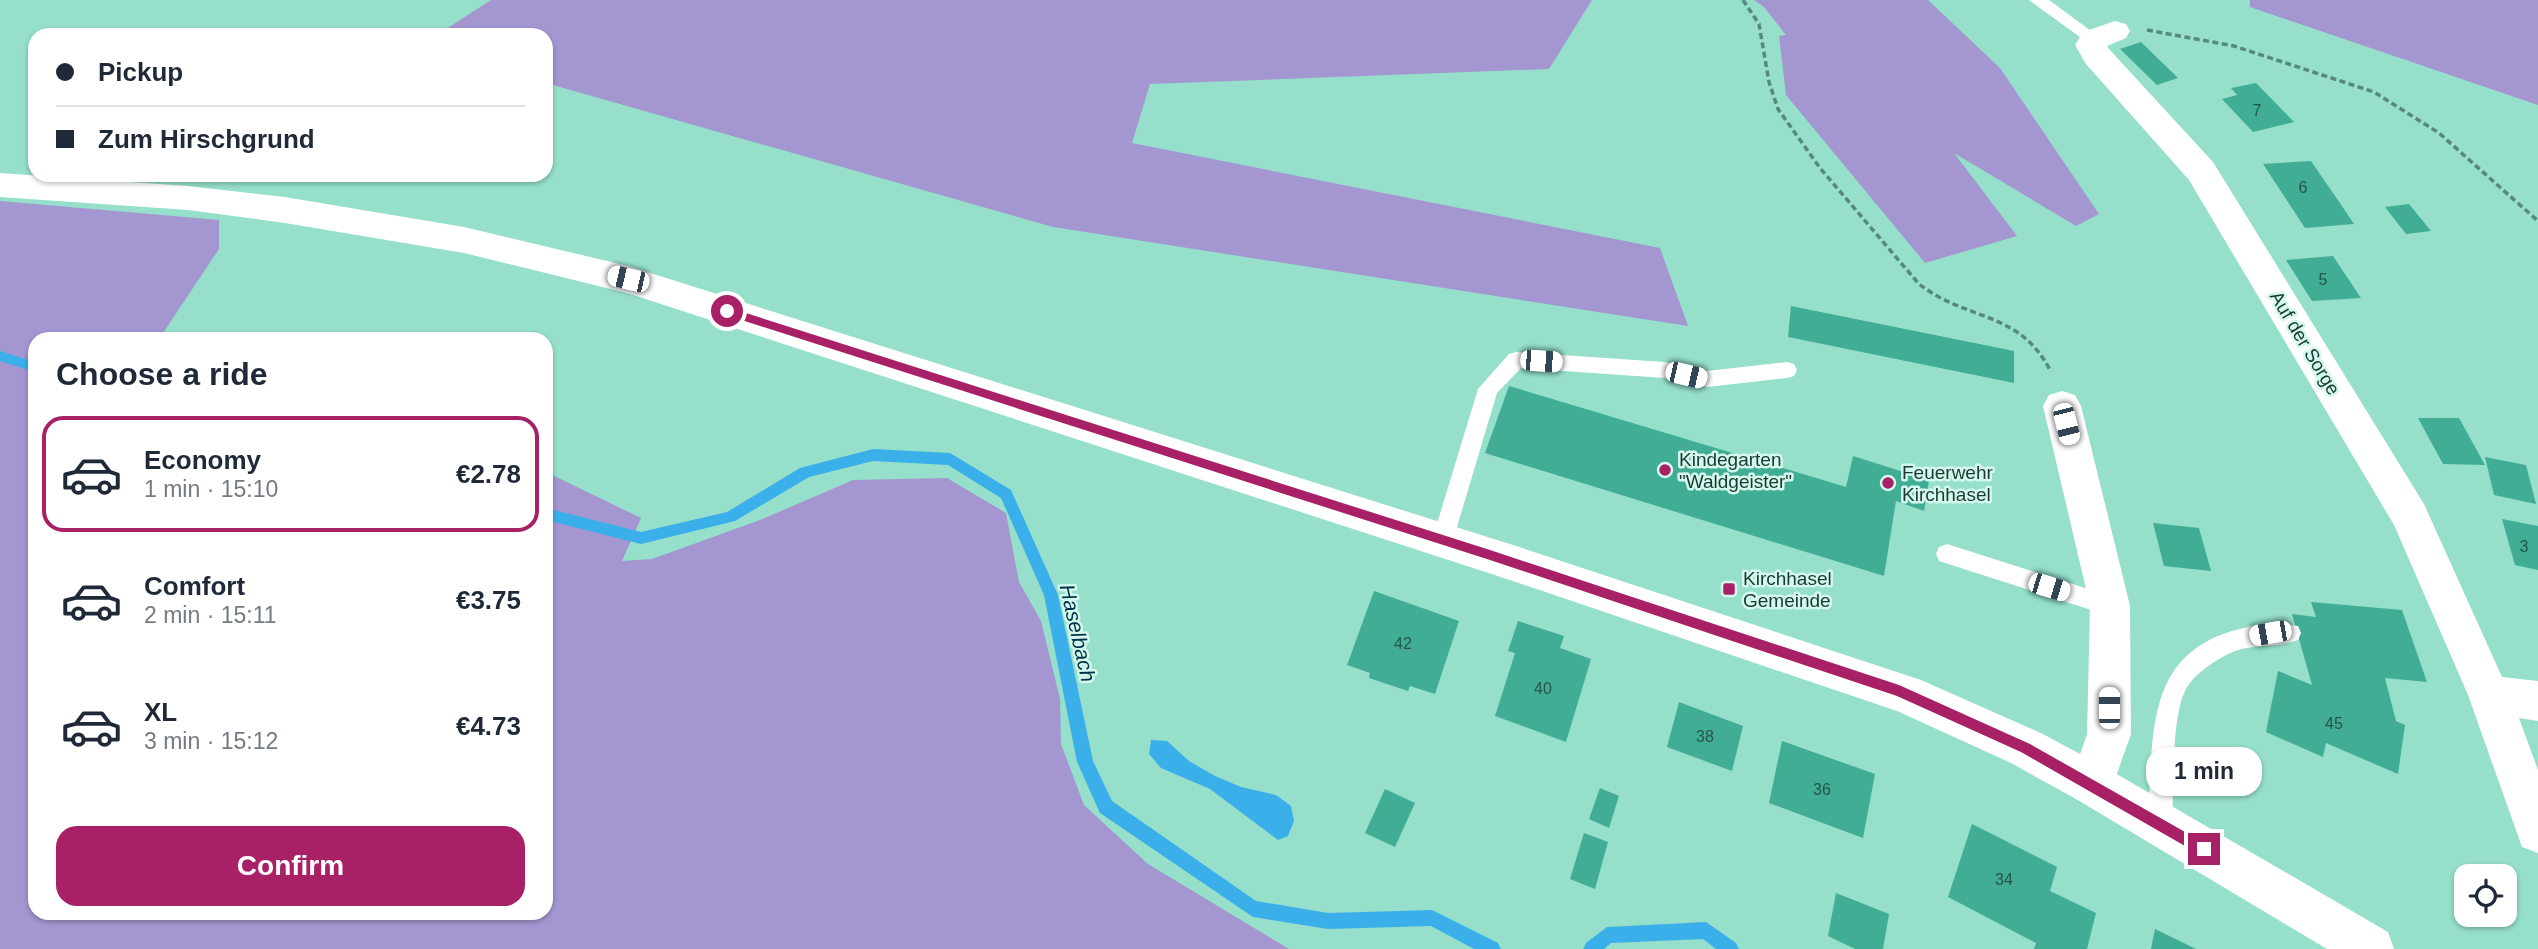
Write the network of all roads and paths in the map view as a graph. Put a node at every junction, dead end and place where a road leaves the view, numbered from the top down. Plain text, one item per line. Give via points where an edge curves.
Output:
1 (1743, 0) edge
2 (2037, 0) edge
3 (2105, 35) junction
4 (0, 185) edge
5 (2538, 221) edge
6 (1787, 370) dead end
7 (2062, 406) joint
8 (1443, 540) junction
9 (1947, 554) dead end
10 (2110, 606) junction
11 (2290, 634) dead end
12 (2489, 695) junction
13 (2538, 701) edge
14 (2092, 784) junction
15 (2160, 824) junction
16 (2538, 831) edge
17 (2371, 949) edge

1 - 7 path via 1753,9 1764,37 1767,74 1777,108 1825,175 1920,286 1961,308 2019,328 2045,355
2 - 3 lane
3 - 5 path via 2174,32 2275,58 2375,93 2493,177
3 - 12 street, Auf der Sorge via 2091,45 2097,56 2201,171 2410,516
4 - 8 street via 285,210 464,240 603,273
6 - 8 lane via 1707,379 1665,370 1516,360 1488,388
7 - 10 street
8 - 14 street via 1899,691 2026,748
9 - 10 lane
10 - 14 street via 2109,734
11 - 15 lane via 2242,638 2215,649 2175,686
12 - 13 street
12 - 16 street, Auf der Sorge
14 - 15 street
15 - 17 street

